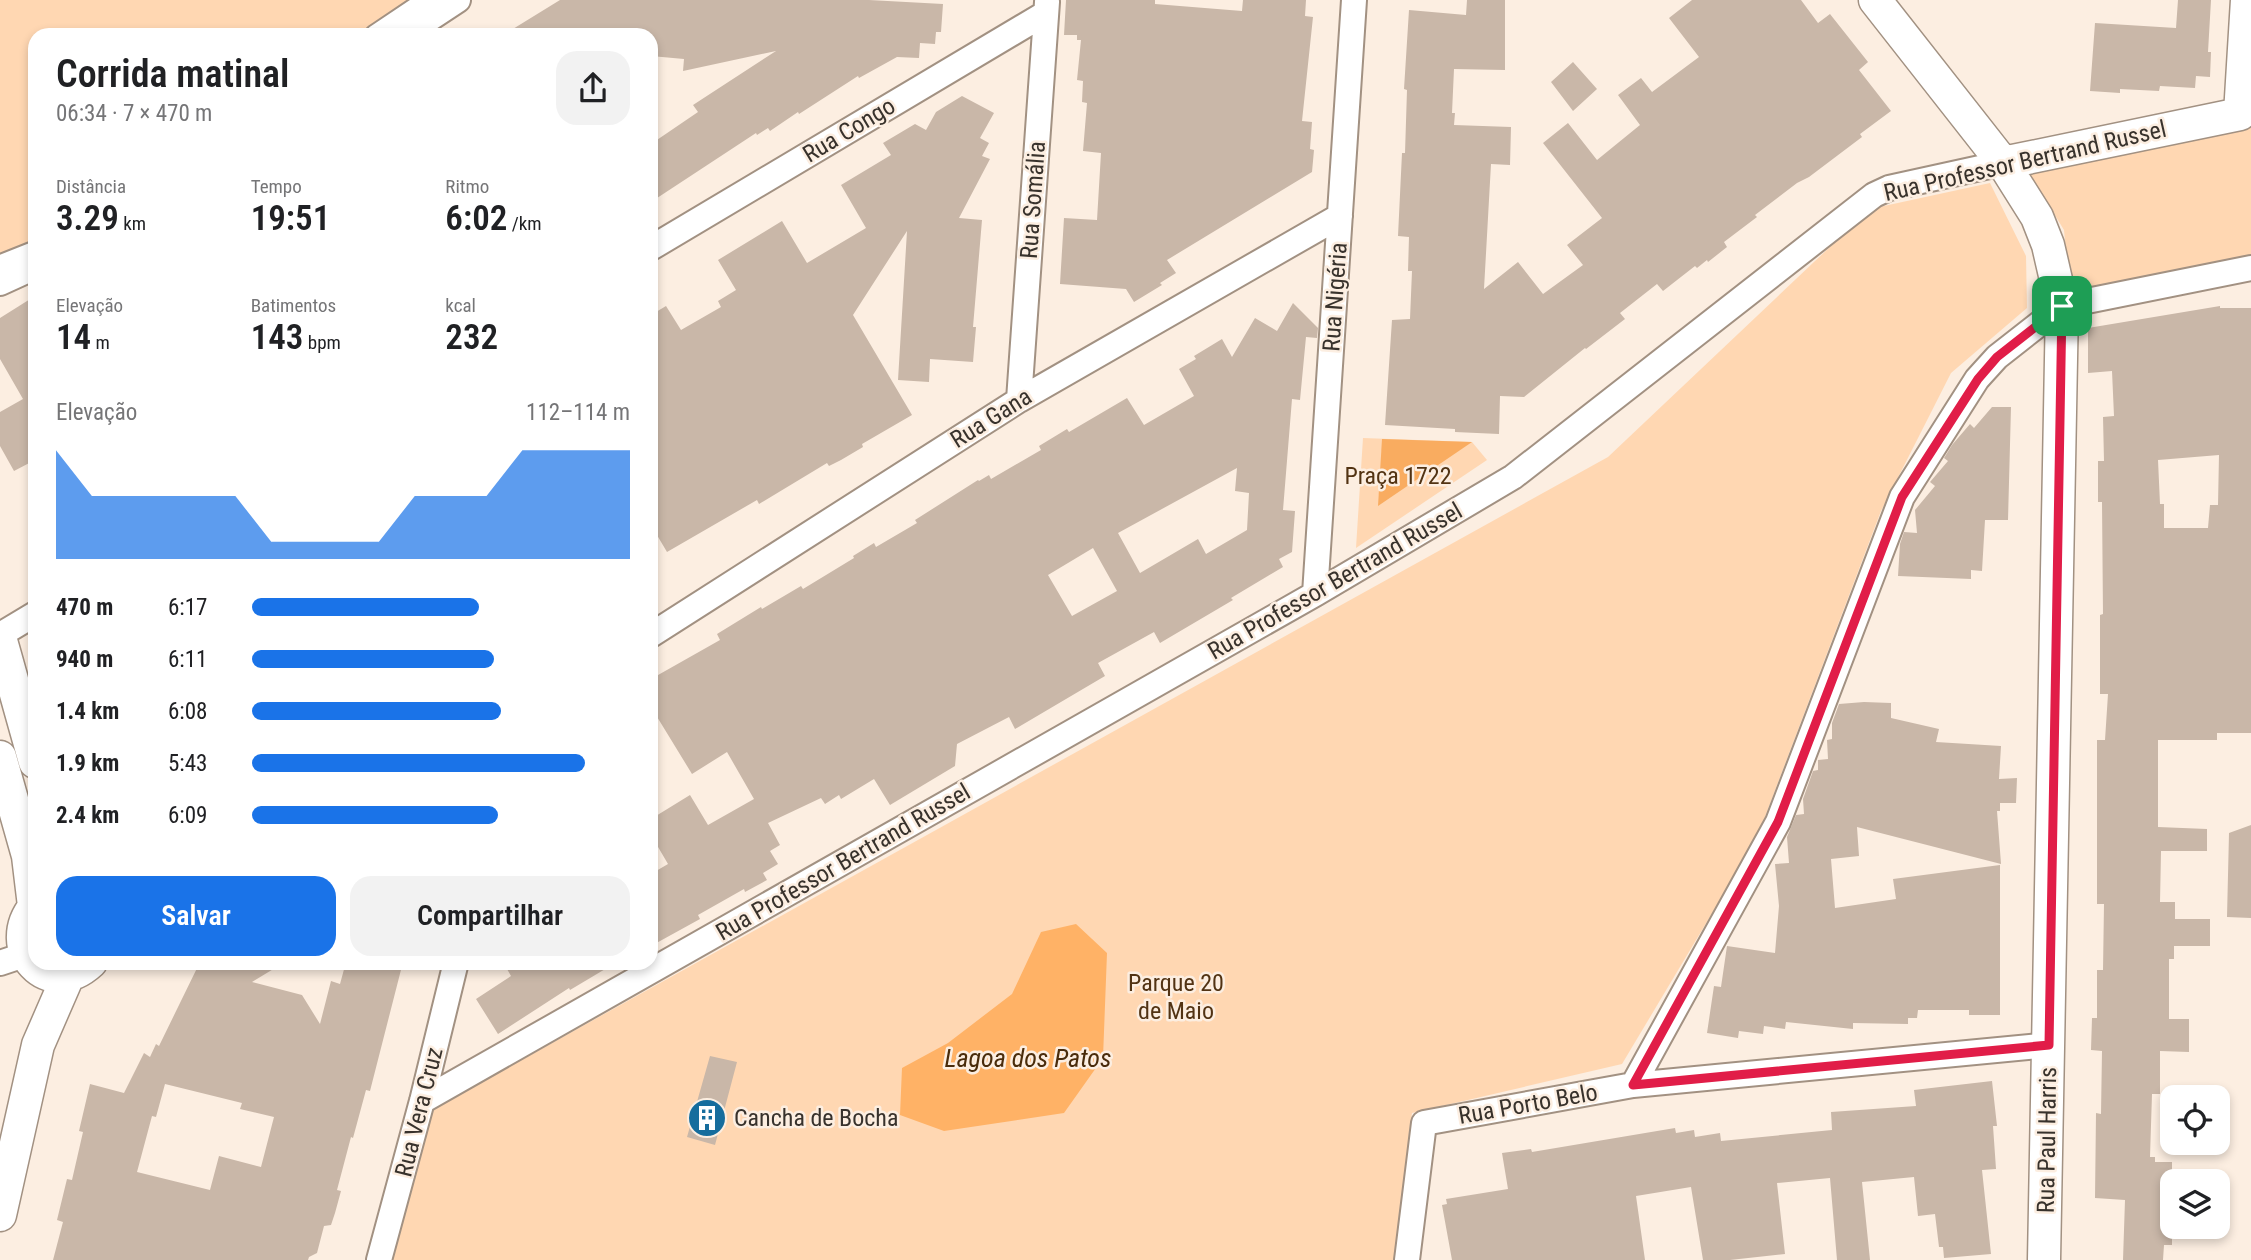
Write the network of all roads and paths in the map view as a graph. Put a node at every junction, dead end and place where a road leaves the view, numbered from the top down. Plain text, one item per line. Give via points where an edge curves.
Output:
1 (427, 0) edge
2 (458, 0) edge
3 (1354, 0) edge
4 (1875, 0) edge
5 (2247, 0) edge
6 (1047, 6) edge
7 (385, 28) edge
8 (416, 28) edge
9 (2245, 113) edge
10 (2003, 163) junction
11 (1340, 216) junction
12 (658, 244) edge
13 (28, 254) edge
14 (0, 265) edge
15 (2251, 268) edge
16 (28, 270) edge
17 (0, 283) edge
18 (2062, 306) junction
19 (1019, 400) junction
20 (1315, 594) junction
21 (28, 618) edge
22 (658, 631) edge
23 (0, 636) edge
24 (28, 737) edge
25 (0, 757) edge
26 (28, 856) edge
27 (28, 915) edge
28 (18, 961) edge
29 (658, 967) edge
30 (36, 970) edge
31 (76, 970) edge
32 (78, 970) edge
33 (454, 970) edge
34 (653, 970) edge
35 (38, 1045) junction
36 (2049, 1045) junction
37 (1633, 1085) junction
38 (422, 1101) junction
39 (0, 1216) edge
40 (379, 1260) edge
41 (1408, 1260) edge
42 (2044, 1260) edge

1 - 7 street
2 - 8 street
3 - 11 street, Rua Nigéria
4 - 10 street, Rua Paul Harris
5 - 9 street
6 - 12 street, Rua Congo
6 - 19 street, Rua Somália
9 - 10 street, Rua Professor Bertrand Russel
10 - 18 street, Rua Paul Harris via 2037,217 2049,246
10 - 20 street, Rua Professor Bertrand Russel via 1874,195 1513,477
11 - 19 street, Rua Gana
11 - 20 street, Rua Nigéria
13 - 14 street
15 - 18 street
16 - 17 street
18 - 36 street, Rua Paul Harris
18 - 37 street via 2004,351 1978,379 1902,497 1778,822
19 - 22 street, Rua Gana
20 - 29 street, Rua Professor Bertrand Russel
21 - 23 street
23 - 24 street
25 - 26 street
27 - 28 street via 20,929
28 - 35 street
30 - 31 street via 55,977
32 - 35 street
33 - 38 street, Rua Vera Cruz
34 - 38 street, Rua Professor Bertrand Russel
35 - 39 street
36 - 37 street, Rua Porto Belo
36 - 42 street, Rua Paul Harris
37 - 41 street, Rua Porto Belo via 1424,1123
38 - 40 street, Rua Vera Cruz

